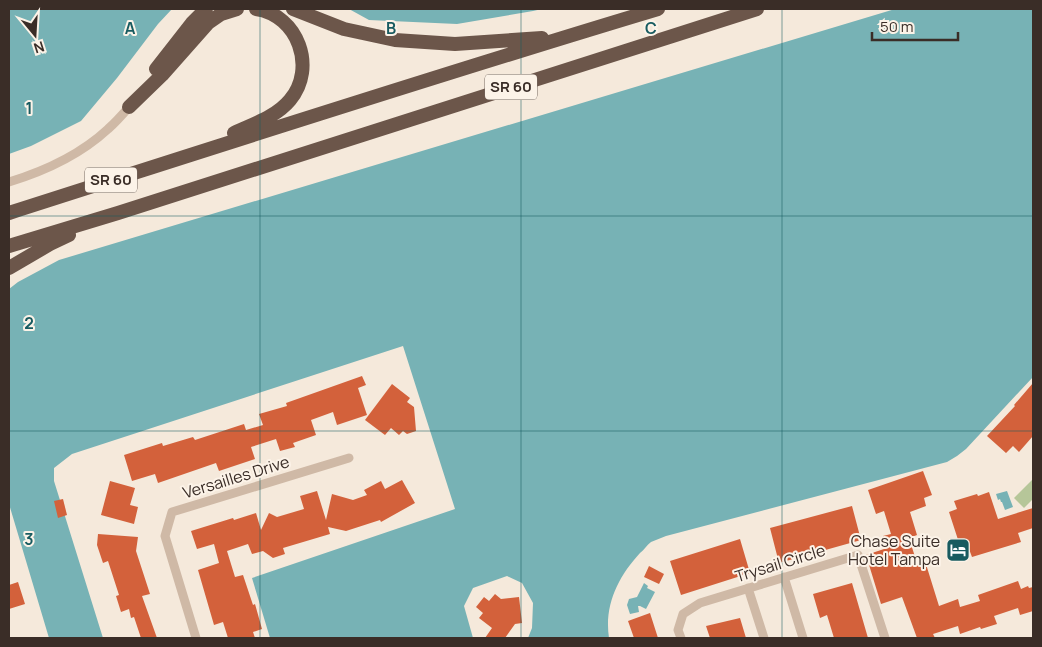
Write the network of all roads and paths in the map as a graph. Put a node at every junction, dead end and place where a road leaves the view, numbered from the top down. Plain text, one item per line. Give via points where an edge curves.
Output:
1 (206, 9) edge
2 (237, 9) edge
3 (256, 9) edge
4 (293, 9) edge
5 (658, 9) edge
6 (757, 9) edge
7 (565, 37) junction
8 (130, 107) junction
9 (190, 154) junction
10 (9, 182) edge
11 (118, 212) junction
12 (9, 214) edge
13 (9, 246) edge
14 (9, 268) edge
15 (349, 458) dead end
16 (784, 577) junction
17 (748, 588) junction
18 (196, 638) edge
19 (680, 638) edge
20 (764, 638) edge
21 (803, 638) edge
22 (885, 638) edge

1 - 8 highway via 175,43
2 - 8 highway via 208,23
3 - 9 highway via 272,13 296,37 303,59 298,87 275,113
4 - 7 highway via 344,29 395,40 455,44
5 - 7 highway, SR 60
6 - 11 highway, SR 60
7 - 9 highway, SR 60
8 - 10 street via 108,130 79,151 45,169
9 - 12 highway, SR 60
11 - 13 highway, SR 60
11 - 14 highway via 50,244
15 - 18 street, Versailles Drive via 172,512 165,536
16 - 17 street, Trysail Circle
16 - 21 street
16 - 22 street, Trysail Circle via 858,555
17 - 19 street, Trysail Circle via 700,603 684,614 678,630
17 - 20 street

